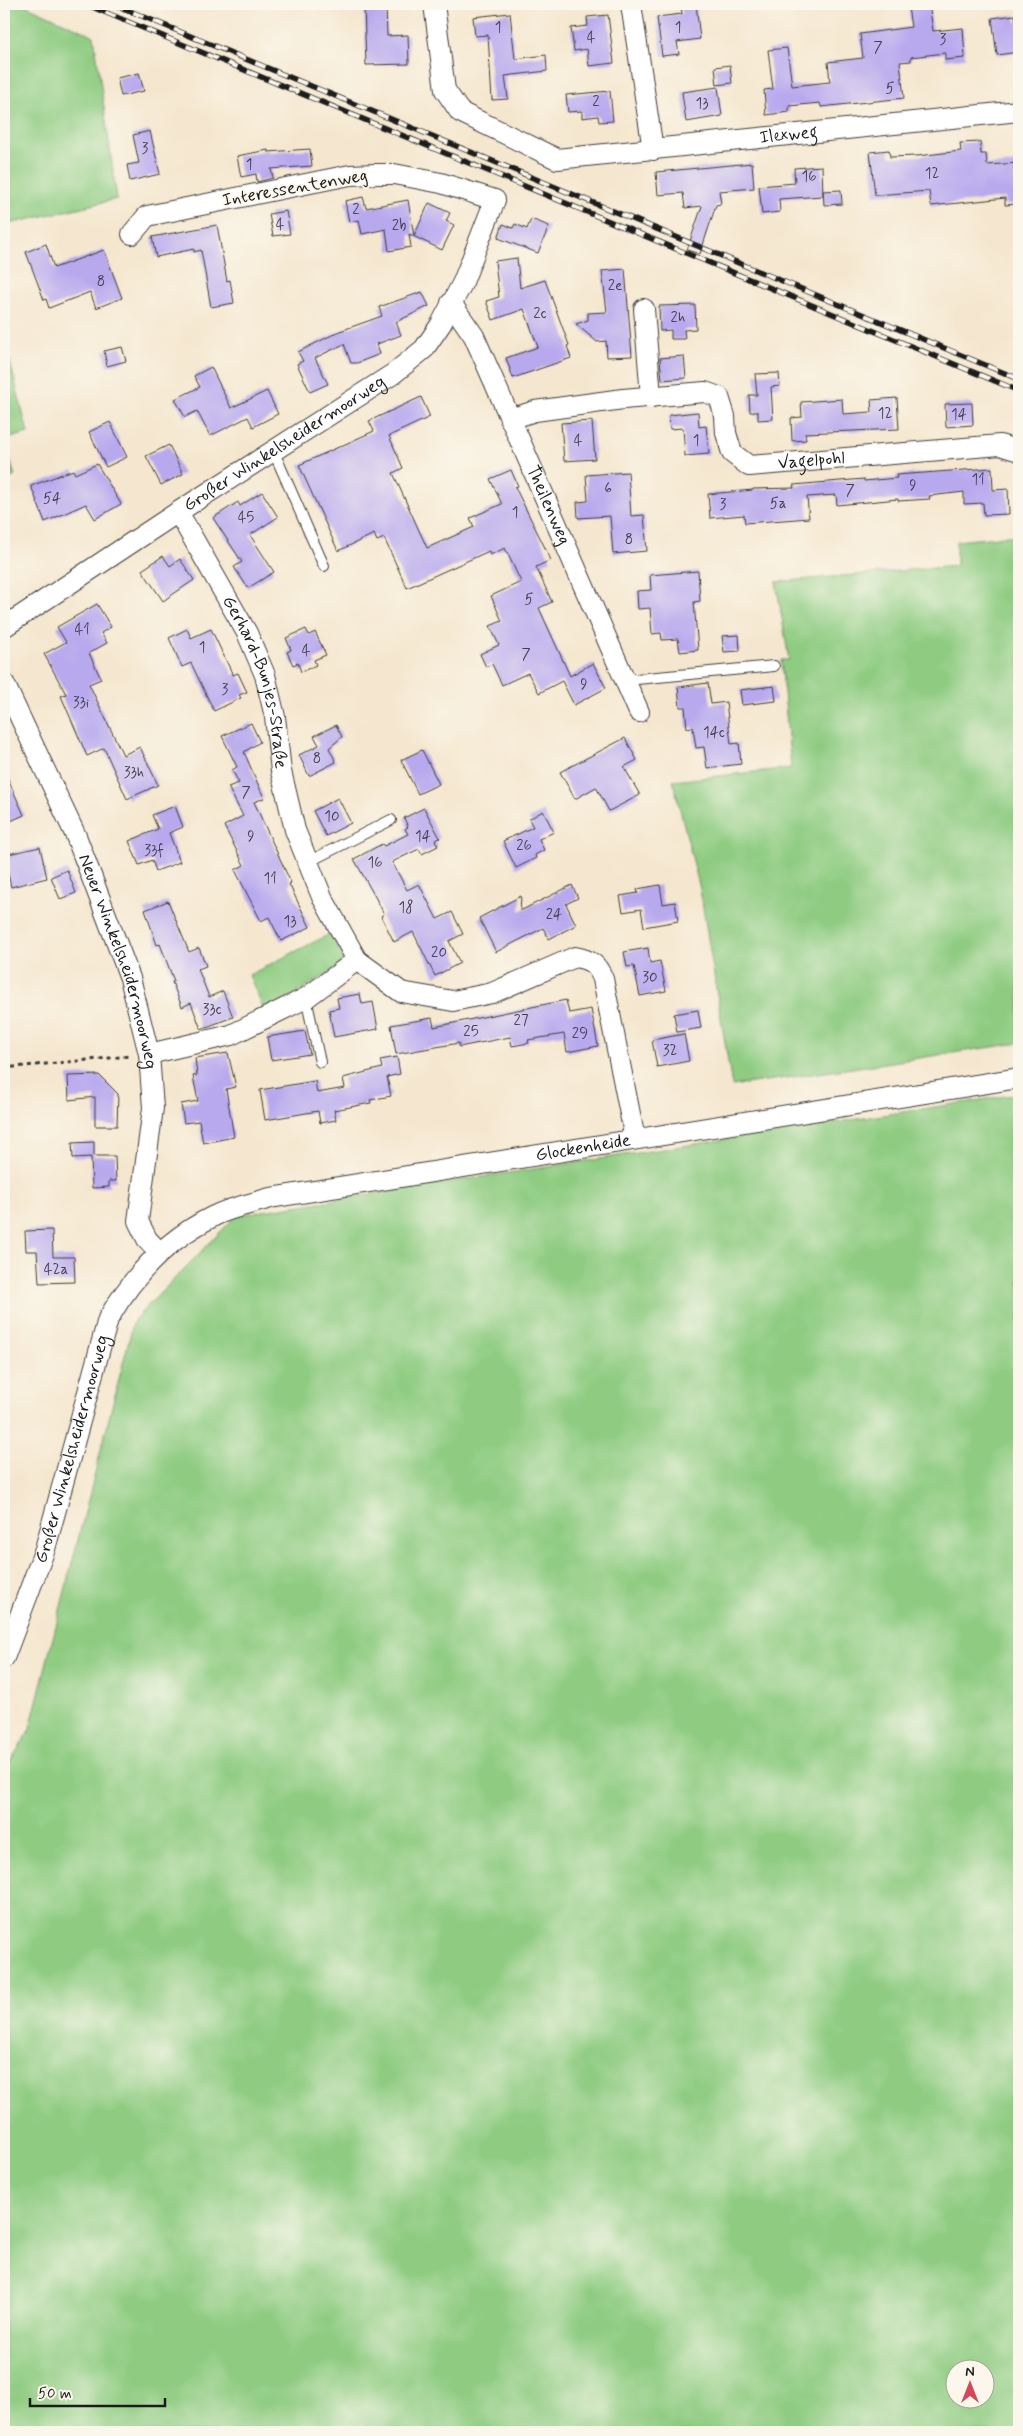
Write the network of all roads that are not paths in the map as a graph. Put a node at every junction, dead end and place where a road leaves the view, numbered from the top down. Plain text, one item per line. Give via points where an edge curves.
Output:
1 (434, 4) edge
2 (631, 4) edge
3 (1019, 111) edge
4 (653, 150) junction
5 (494, 200) joint
6 (132, 234) dead end
7 (451, 303) junction
8 (644, 309) dead end
9 (650, 397) junction
10 (510, 419) junction
11 (273, 450) junction
12 (1019, 452) edge
13 (178, 512) junction
14 (324, 566) dead end
15 (4, 627) edge
16 (774, 666) dead end
17 (626, 680) junction
18 (4, 683) edge
19 (639, 712) dead end
20 (391, 820) dead end
21 (308, 862) junction
22 (357, 960) junction
23 (306, 998) junction
24 (149, 1054) junction
25 (320, 1062) dead end
26 (1019, 1078) edge
27 (635, 1139) junction
28 (160, 1252) junction
29 (4, 1658) edge

1 - 4 street, Ilexweg via 445,90 460,112 557,159
2 - 4 street
3 - 4 street, Ilexweg
5 - 6 street, Interessentenweg via 441,182 394,174 350,175 148,216
5 - 7 street, Großer Winkelsheidermoorweg via 463,282
7 - 10 street, Theilenweg via 474,336
7 - 11 street, Großer Winkelsheidermoorweg via 424,349 393,374
8 - 9 street
9 - 10 street, Vagelpohl via 535,412
9 - 12 street, Vagelpohl via 705,392 719,397 732,452 749,466 1000,445
10 - 17 street, Theilenweg
11 - 13 street, Großer Winkelsheidermoorweg
11 - 14 lane
13 - 15 street, Großer Winkelsheidermoorweg
13 - 21 street, Gerhard-Bunjes-Straße via 247,634 265,675 275,718 281,771 295,830
16 - 17 lane
17 - 19 street, Theilenweg
18 - 24 street, Neuer Winkelsheidermoorweg via 76,836 130,978
20 - 21 lane
21 - 22 street, Gerhard-Bunjes-Straße via 322,897
22 - 23 street
22 - 27 street, Gerhard-Bunjes-Straße via 401,992 454,1001 492,993 575,957 598,966
23 - 24 street via 231,1035
23 - 25 lane
24 - 28 street, Neuer Winkelsheidermoorweg via 153,1108 138,1221
26 - 27 street, Glockenheide
27 - 28 street, Glockenheide via 270,1198 215,1215
28 - 29 street, Großer Winkelsheidermoorweg via 125,1290 108,1319 44,1549

